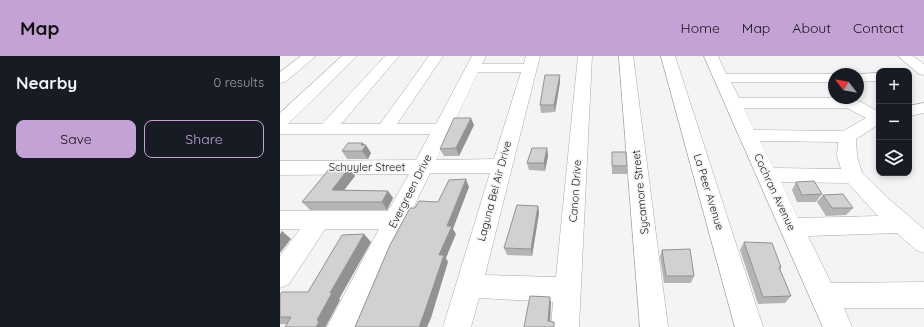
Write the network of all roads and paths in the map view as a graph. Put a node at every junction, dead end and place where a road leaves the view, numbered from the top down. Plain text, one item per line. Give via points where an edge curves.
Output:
1 (309, 56) edge
2 (350, 56) edge
3 (392, 56) edge
4 (436, 56) edge
5 (585, 56) edge
6 (626, 56) edge
7 (668, 56) edge
8 (711, 56) edge
9 (905, 56) edge
10 (476, 62) edge
11 (531, 62) edge
12 (924, 71) edge
13 (876, 77) edge
14 (912, 77) edge
15 (924, 77) edge
16 (722, 78) junction
17 (828, 78) edge
18 (864, 78) edge
19 (280, 80) edge
20 (733, 104) junction
21 (924, 108) edge
22 (912, 110) edge
23 (876, 116) edge
24 (876, 118) edge
25 (280, 122) edge
26 (280, 129) edge
27 (328, 129) junction
28 (385, 129) junction
29 (442, 129) junction
30 (748, 135) junction
31 (847, 137) junction
32 (501, 166) junction
33 (422, 167) junction
34 (280, 168) edge
35 (767, 175) junction
36 (853, 176) junction
37 (280, 220) edge
38 (319, 220) junction
39 (395, 220) junction
40 (902, 224) junction
41 (791, 227) junction
42 (924, 243) edge
43 (280, 276) edge
44 (469, 286) junction
45 (568, 290) junction
46 (924, 295) edge
47 (824, 296) junction
48 (341, 327) edge
49 (456, 327) edge
50 (565, 327) edge
51 (654, 327) edge
52 (749, 327) edge
53 (838, 327) edge

1 - 19 street
2 - 25 street
3 - 27 street
4 - 28 street
5 - 45 street, Canon Drive
6 - 51 street, Sycamore Street
7 - 52 street, La Peer Avenue
8 - 16 street, Cochran Avenue
9 - 12 street
10 - 11 street
10 - 29 street, Evergreen Drive
11 - 32 street, Laguna Bel Air Drive
13 - 18 street
14 - 15 street
16 - 17 street
16 - 20 street, Cochran Avenue
20 - 23 street via 847,103
20 - 30 street, Cochran Avenue
21 - 22 street
24 - 31 street
26 - 27 street
27 - 28 street
28 - 29 street
29 - 33 street, Evergreen Drive
30 - 31 street
30 - 35 street, Cochran Avenue
31 - 36 street via 847,156
32 - 33 street, Schuyler Street
32 - 44 street, Laguna Bel Air Drive
33 - 34 street, Schuyler Street
33 - 39 street, Evergreen Drive
35 - 36 street
35 - 41 street, Cochran Avenue
36 - 40 street
37 - 38 street
38 - 39 street
38 - 43 street
39 - 48 street, Evergreen Drive
40 - 41 street
40 - 42 street
41 - 47 street, Cochran Avenue
44 - 45 street
44 - 49 street, Laguna Bel Air Drive
45 - 50 street, Canon Drive
46 - 47 street
47 - 53 street, Cochran Avenue

